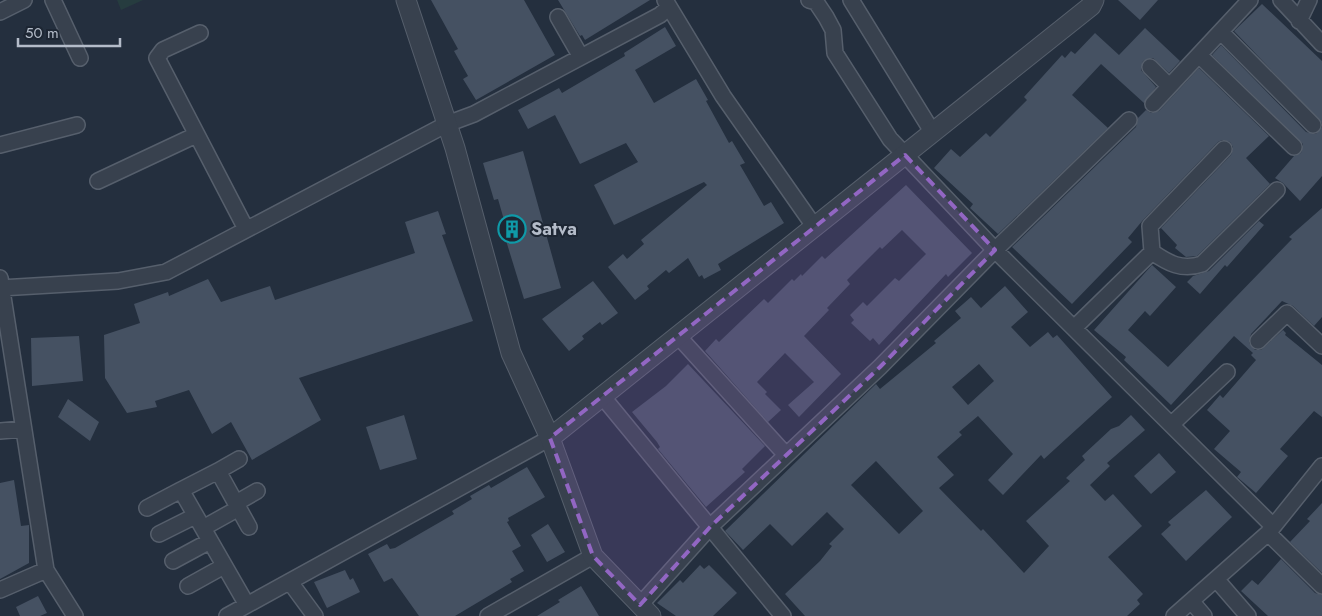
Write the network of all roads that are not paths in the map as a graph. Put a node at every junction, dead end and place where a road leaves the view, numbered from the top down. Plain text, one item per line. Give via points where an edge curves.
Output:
1 (24, 0) edge
2 (53, 0) edge
3 (406, 0) edge
4 (809, 0) edge
5 (850, 0) edge
6 (1094, 0) edge
7 (1250, 0) edge
8 (1281, 0) edge
9 (1309, 0) edge
10 (667, 3) edge
11 (0, 12) edge
12 (558, 17) dead end
13 (1299, 21) junction
14 (1221, 32) junction
15 (200, 33) dead end
16 (1322, 44) edge
17 (1199, 55) junction
18 (581, 57) junction
19 (80, 58) dead end
20 (1150, 67) dead end
21 (1170, 86) junction
22 (1153, 104) dead end
23 (1129, 120) dead end
24 (77, 124) dead end
25 (447, 124) junction
26 (1313, 125) dead end
27 (933, 133) junction
28 (196, 135) junction
29 (0, 145) edge
30 (1294, 147) dead end
31 (1224, 149) dead end
32 (906, 155) junction
33 (98, 181) dead end
34 (1277, 190) dead end
35 (814, 226) junction
36 (246, 229) junction
37 (995, 250) junction
38 (1152, 252) junction
39 (1, 285) edge
40 (1074, 328) junction
41 (678, 336) junction
42 (1258, 341) dead end
43 (1322, 346) edge
44 (1227, 372) dead end
45 (602, 396) junction
46 (1172, 424) junction
47 (23, 429) junction
48 (0, 431) edge
49 (550, 438) junction
50 (786, 454) junction
51 (239, 459) dead end
52 (1321, 470) edge
53 (218, 471) junction
54 (181, 490) junction
55 (257, 491) dead end
56 (237, 506) junction
57 (147, 508) dead end
58 (711, 526) junction
59 (249, 527) dead end
60 (203, 528) junction
61 (1270, 529) junction
62 (159, 534) dead end
63 (593, 556) junction
64 (172, 561) dead end
65 (224, 566) junction
66 (46, 570) junction
67 (1216, 579) junction
68 (290, 582) junction
69 (188, 586) dead end
70 (1322, 586) edge
71 (0, 590) edge
72 (1192, 602) junction
73 (247, 605) junction
74 (646, 610) edge
75 (75, 616) edge
76 (227, 616) edge
77 (315, 616) edge
78 (488, 616) edge
79 (784, 616) edge
80 (1174, 616) edge
81 (1204, 616) edge
82 (1248, 616) edge

1 - 11 street
2 - 19 street
3 - 25 street
4 - 32 street via 816,2 833,30 835,53 890,139
5 - 27 street
6 - 27 street via 1091,6
7 - 14 street
8 - 13 street
9 - 13 street
10 - 18 street via 660,15
10 - 35 street via 723,96
12 - 18 street
13 - 16 street
14 - 17 street
14 - 26 street
15 - 28 street via 163,50 157,58
17 - 21 street
17 - 30 street
18 - 25 street via 474,114
20 - 21 street
21 - 22 street
23 - 37 street
24 - 29 street
25 - 36 street
25 - 49 street via 511,353
27 - 32 street
28 - 33 street
28 - 36 street
31 - 38 street via 1150,226
32 - 35 street
32 - 37 street
34 - 38 street via 1202,264 1191,268 1178,266
35 - 41 street
36 - 39 street via 166,272 118,281
37 - 40 street
37 - 50 street via 880,367
38 - 40 street
39 - 47 street
40 - 46 street
41 - 45 street
41 - 50 street
42 - 43 street via 1287,313
44 - 46 street
45 - 49 street
45 - 58 street
46 - 61 street
47 - 48 street
47 - 66 street
49 - 63 street
49 - 68 street
50 - 58 street
51 - 53 street
52 - 61 street
53 - 54 street
53 - 56 street
54 - 57 street
54 - 60 street
55 - 56 street
56 - 59 street
56 - 60 street
58 - 74 street
58 - 79 street
60 - 62 street
60 - 64 street
60 - 65 street
61 - 67 street
61 - 70 street
63 - 74 street
63 - 78 street
65 - 69 street
65 - 73 street
66 - 71 street
66 - 75 street
67 - 72 street
67 - 82 street
68 - 73 street
68 - 77 street
72 - 80 street
72 - 81 street
73 - 76 street

